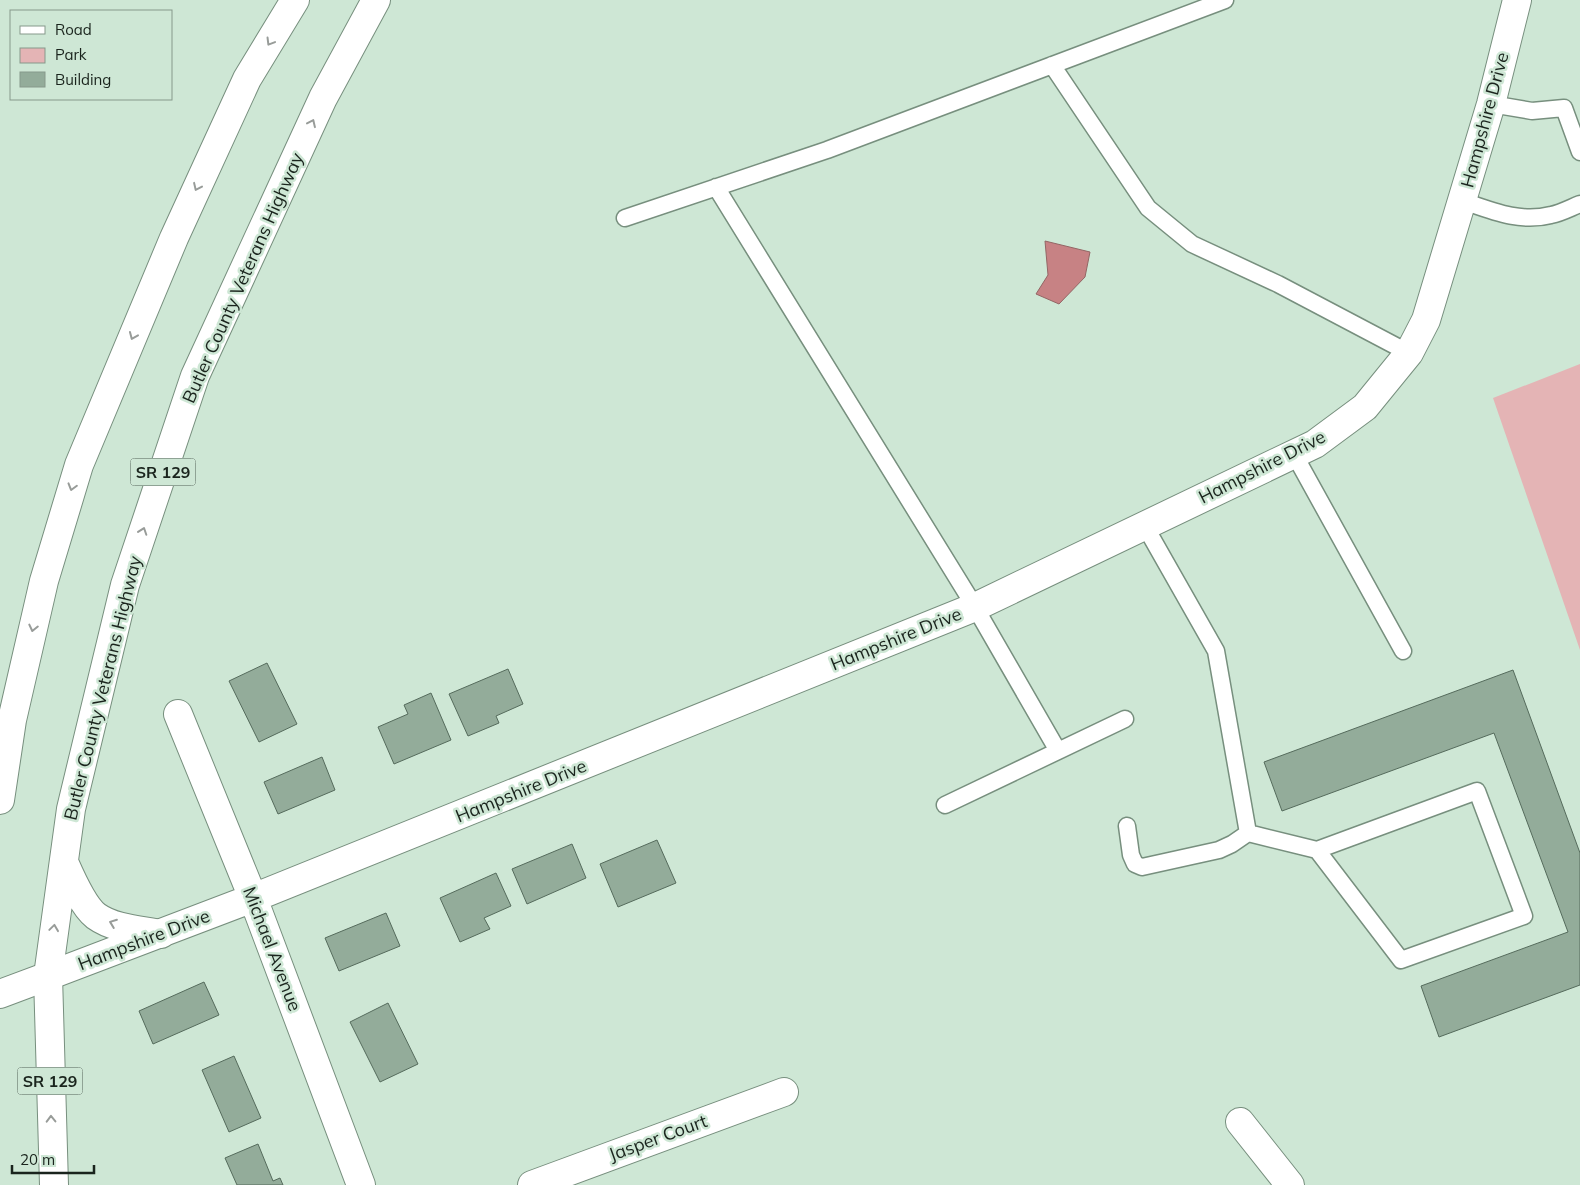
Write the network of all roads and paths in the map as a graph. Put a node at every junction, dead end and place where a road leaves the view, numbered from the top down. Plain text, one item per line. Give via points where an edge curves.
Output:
1 (295, 0) edge
2 (376, 0) edge
3 (1224, 0) edge
4 (1517, 0) edge
5 (1052, 65) junction
6 (1491, 104) junction
7 (1580, 152) edge
8 (716, 187) junction
9 (1463, 201) junction
10 (1580, 204) edge
11 (625, 218) dead end
12 (1409, 353) junction
13 (1294, 454) junction
14 (1145, 526) junction
15 (976, 607) junction
16 (1403, 651) dead end
17 (178, 714) dead end
18 (1125, 719) dead end
19 (1058, 751) junction
20 (0, 800) edge
21 (946, 805) dead end
22 (1127, 826) dead end
23 (1248, 833) junction
24 (1316, 850) junction
25 (64, 862) junction
26 (253, 898) junction
27 (161, 934) junction
28 (48, 976) junction
29 (0, 994) edge
30 (784, 1092) dead end
31 (1240, 1122) dead end
32 (54, 1185) edge
33 (361, 1185) edge
34 (532, 1185) edge
35 (1290, 1185) edge

1 -> 20 main road via 247,79 174,238 79,464 42,590 12,720
25 -> 2 main road, Butler County Veterans Highway / SR 129 via 71,809 125,585 195,376 323,98
3 - 5 lane
4 - 6 main road, Hampshire Drive
5 - 8 lane via 827,150
5 - 12 lane via 1148,208 1177,232 1192,244 1278,284
6 - 7 lane via 1532,110 1564,108
6 - 9 main road, Hampshire Drive
8 - 11 lane
8 - 15 lane
9 - 10 lane via 1503,215 1524,218 1550,215
9 - 12 main road, Hampshire Drive via 1426,320
12 - 13 main road, Hampshire Drive via 1365,407 1315,444
13 - 14 main road, Hampshire Drive
13 - 16 lane
14 - 15 main road, Hampshire Drive
14 - 23 lane via 1216,651
15 - 19 lane
15 - 26 main road, Hampshire Drive
17 - 26 main road, Michael Avenue
18 - 19 lane
19 - 21 lane
22 - 23 lane via 1131,856 1135,864 1142,867 1219,850
23 - 24 lane
24 - 24 lane via 1476,791 1524,916 1401,960
27 -> 25 main road via 116,925 96,915 80,895
28 -> 25 main road, Butler County Veterans Highway / SR 129
26 - 27 main road, Hampshire Drive
26 - 33 main road, Michael Avenue
27 - 28 main road, Hampshire Drive
28 - 29 main road, Hampshire Drive
32 -> 28 main road, SR 129
30 - 34 main road, Jasper Court
31 - 35 main road

